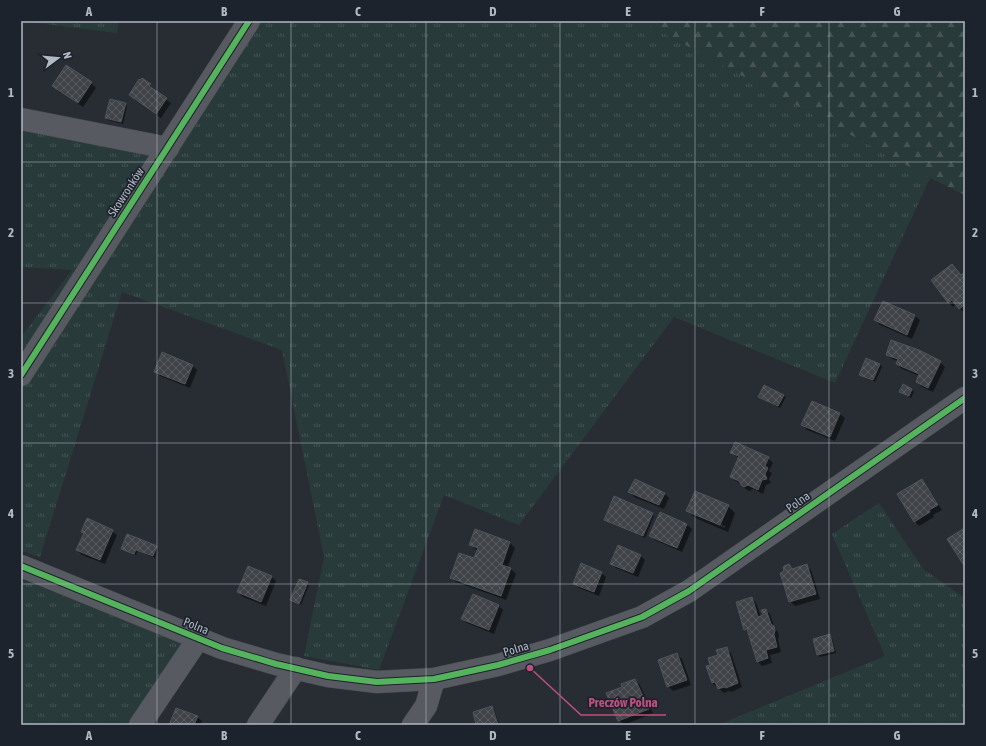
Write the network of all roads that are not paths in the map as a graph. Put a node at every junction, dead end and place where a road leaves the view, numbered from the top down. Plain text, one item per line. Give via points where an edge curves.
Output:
1 (250, 21) edge
2 (21, 119) edge
3 (168, 148) junction
4 (21, 375) edge
5 (965, 398) edge
6 (21, 566) edge
7 (198, 639) junction
8 (296, 668) junction
9 (434, 679) junction
10 (140, 725) edge
11 (258, 725) edge
12 (413, 725) edge

1 - 3 street, Skowronków
2 - 3 street
3 - 4 street, Skowronków
5 - 9 street, Polna via 689,591 642,617 550,650
6 - 7 street, Polna
7 - 8 street, Polna
7 - 10 street
8 - 9 street, Polna via 328,676 376,682
8 - 11 street
9 - 12 street via 426,706

